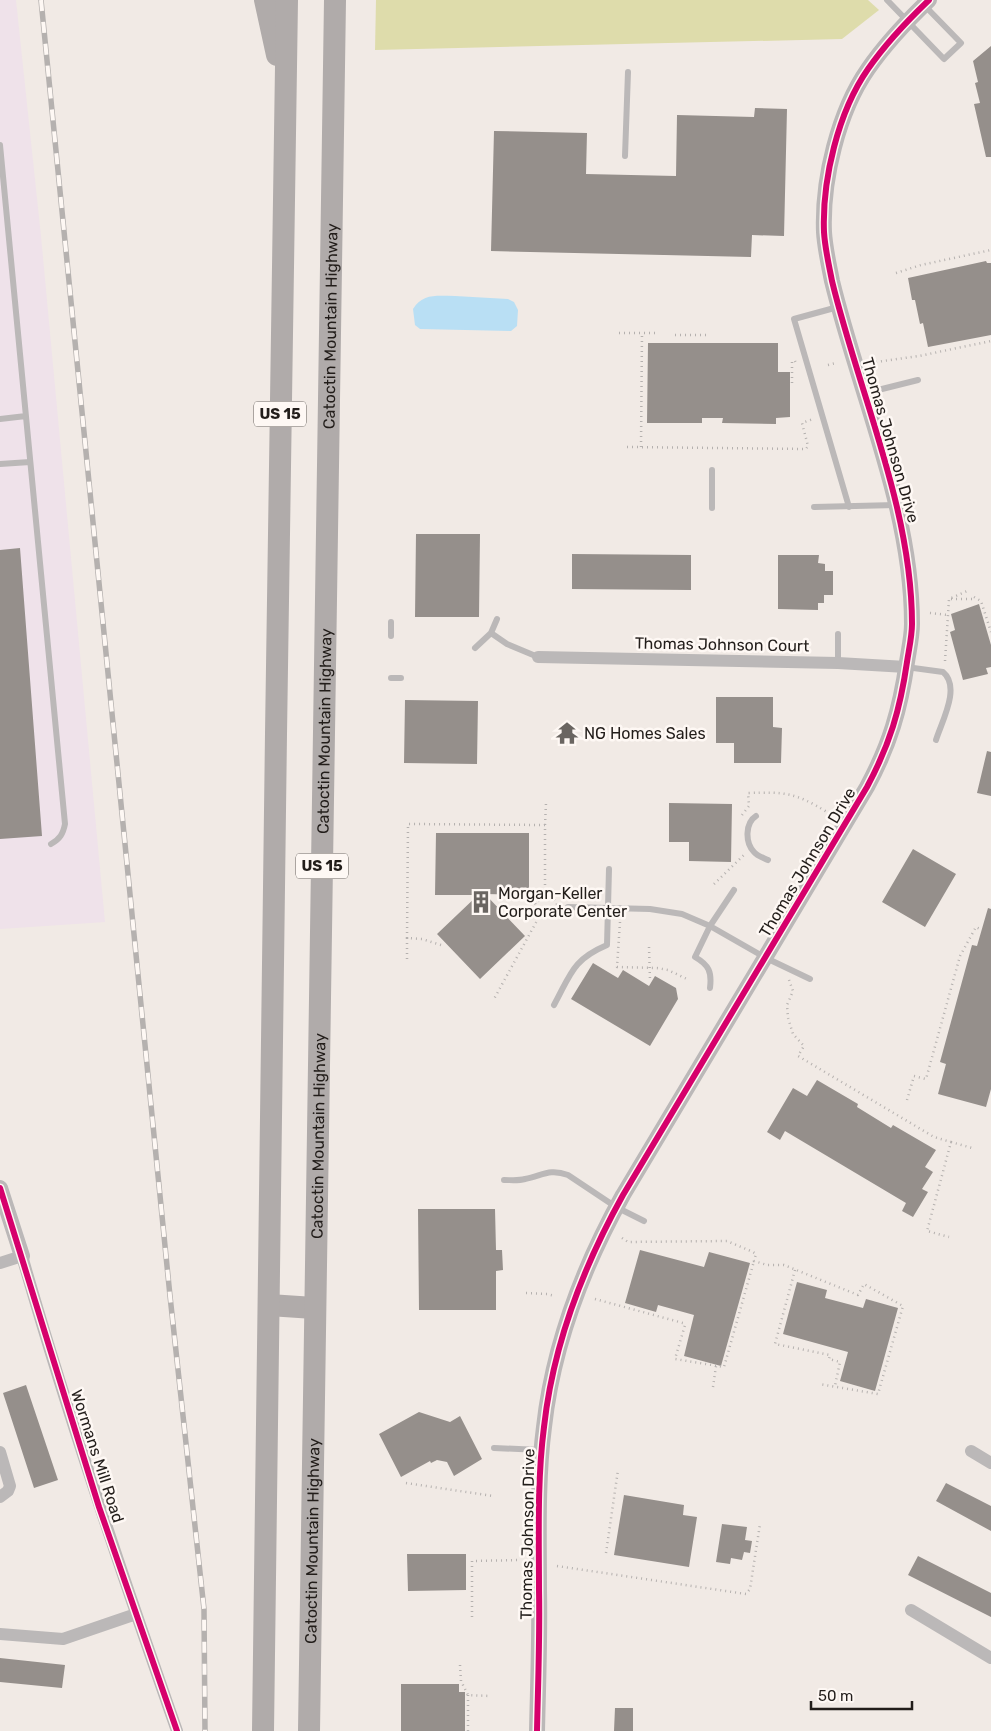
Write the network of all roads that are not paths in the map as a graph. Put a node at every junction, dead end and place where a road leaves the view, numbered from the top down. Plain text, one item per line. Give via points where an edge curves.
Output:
1 (266, 0) edge
2 (287, 0) edge
3 (335, 0) edge
4 (887, 0) edge
5 (924, 2) edge
6 (907, 21) junction
7 (628, 72) dead end
8 (286, 93) junction
9 (0, 145) edge
10 (625, 156) dead end
11 (839, 307) junction
12 (918, 380) dead end
13 (865, 393) junction
14 (26, 416) junction
15 (0, 419) edge
16 (30, 462) junction
17 (0, 464) edge
18 (712, 470) dead end
19 (897, 505) junction
20 (814, 507) dead end
21 (849, 507) junction
22 (712, 508) dead end
23 (497, 619) dead end
24 (391, 622) dead end
25 (490, 633) junction
26 (838, 634) dead end
27 (391, 636) dead end
28 (475, 648) dead end
29 (538, 657) joint
30 (838, 663) junction
31 (906, 668) junction
32 (391, 678) dead end
33 (401, 678) dead end
34 (936, 740) dead end
35 (756, 816) dead end
36 (51, 844) dead end
37 (768, 860) dead end
38 (609, 869) dead end
39 (734, 890) dead end
40 (568, 907) dead end
41 (608, 908) junction
42 (710, 926) junction
43 (766, 958) junction
44 (810, 979) dead end
45 (710, 988) dead end
46 (554, 1005) dead end
47 (504, 1180) dead end
48 (0, 1188) edge
49 (616, 1208) junction
50 (644, 1221) dead end
51 (22, 1256) junction
52 (0, 1263) edge
53 (269, 1305) junction
54 (314, 1308) junction
55 (494, 1448) dead end
56 (542, 1450) junction
57 (971, 1451) dead end
58 (0, 1452) edge
59 (991, 1463) edge
60 (0, 1497) edge
61 (911, 1610) dead end
62 (136, 1614) junction
63 (0, 1634) edge
64 (991, 1658) edge
65 (177, 1731) edge
66 (263, 1731) edge
67 (309, 1731) edge
68 (537, 1731) edge

1 - 8 highway
2 - 8 highway, US 15
3 - 54 highway, Catoctin Mountain Highway / US 15
4 - 6 lane
5 - 6 street, Thomas Johnson Drive
5 - 6 lane via 961,43 944,59
6 - 11 street, Thomas Johnson Drive via 857,88 832,155 824,232
7 - 10 lane
8 - 53 highway, US 15
9 - 14 lane
11 - 13 street, Thomas Johnson Drive
11 - 21 lane via 794,319
12 - 13 lane
13 - 19 street, Thomas Johnson Drive
14 - 15 lane
14 - 16 lane
16 - 17 lane
16 - 36 lane via 65,824 59,840
18 - 22 lane
19 - 21 lane
19 - 31 street, Thomas Johnson Drive via 911,596 912,626
20 - 21 lane
23 - 25 lane
24 - 27 lane
25 - 28 lane
25 - 29 lane
26 - 30 lane
29 - 30 street, Thomas Johnson Court
30 - 31 street, Thomas Johnson Court
31 - 34 lane via 943,672 949,679 952,694
31 - 43 street, Thomas Johnson Drive via 896,723 880,763
32 - 33 lane
35 - 37 lane via 750,819 748,826 751,847 754,853
38 - 41 lane
39 - 42 lane
40 - 41 lane
41 - 42 lane via 682,914
41 - 46 lane via 607,945 590,952 575,966
42 - 43 lane
42 - 45 lane via 695,957 710,969
43 - 44 lane
43 - 49 street, Thomas Johnson Drive
47 - 49 lane via 560,1172
48 - 51 street, Wormans Mill Road
49 - 50 lane
49 - 56 street, Thomas Johnson Drive via 590,1258 565,1327 547,1403
51 - 52 street
51 - 62 street, Wormans Mill Road via 96,1498
53 - 54 highway
53 - 66 highway, US 15
54 - 67 highway, Catoctin Mountain Highway / US 15
55 - 56 lane
56 - 68 street, Thomas Johnson Drive
57 - 59 street
58 - 60 street via 10,1486
61 - 64 street
62 - 63 street via 63,1639
62 - 65 street, Wormans Mill Road

